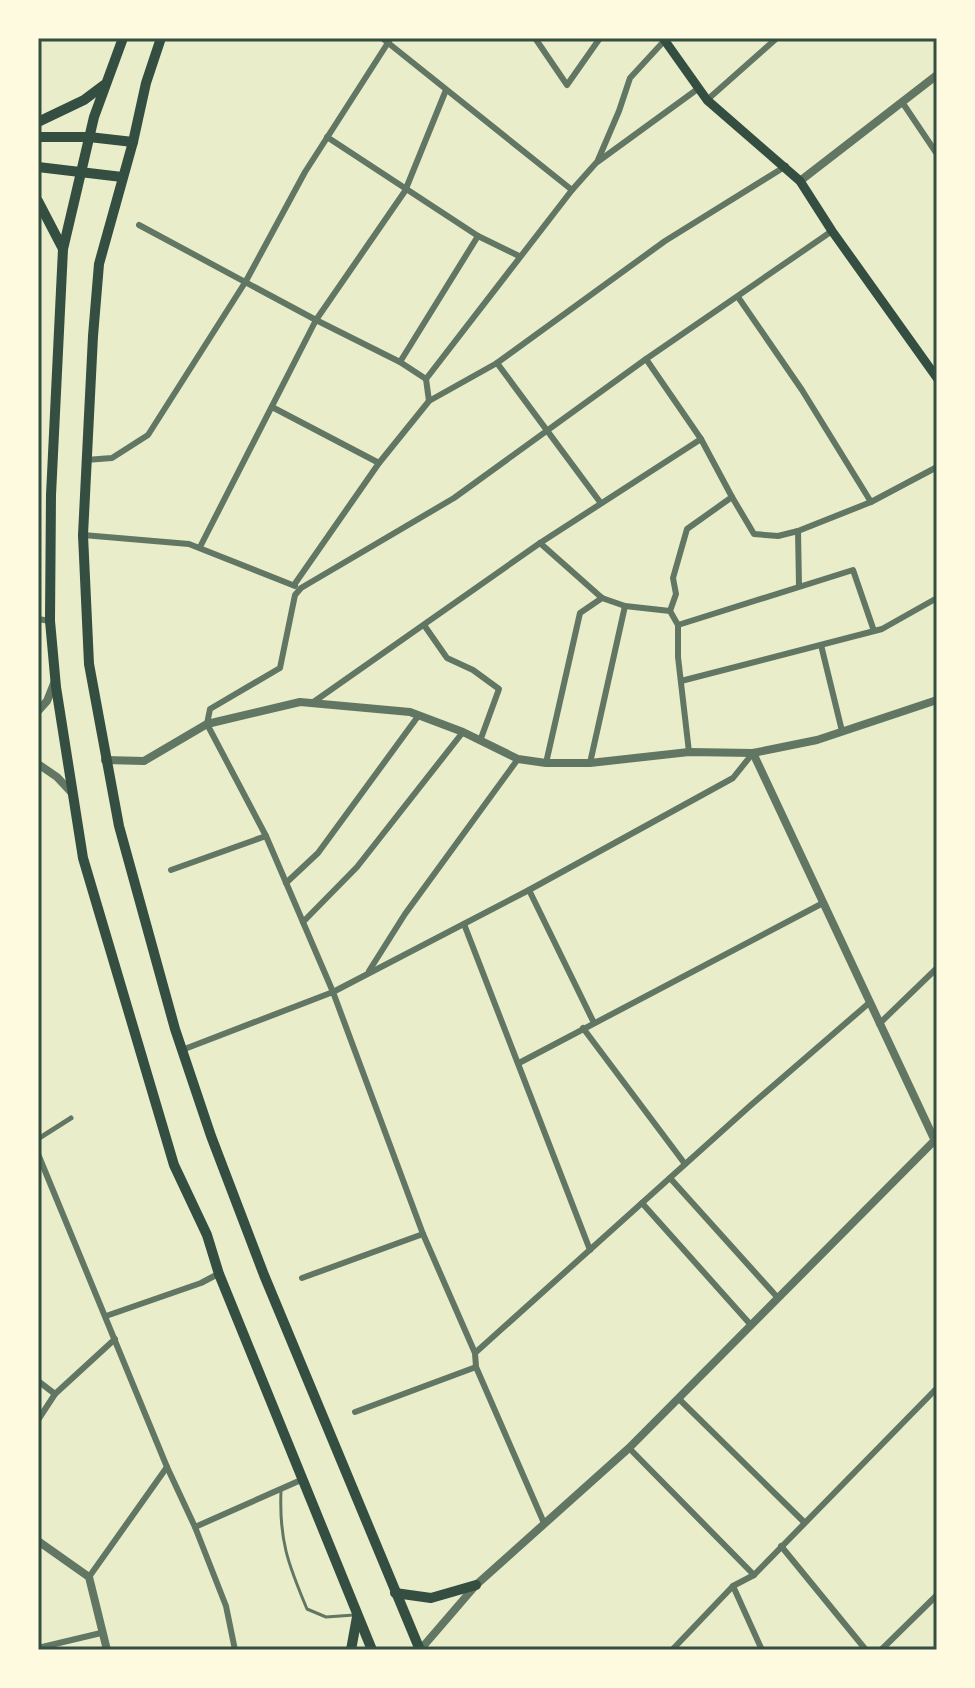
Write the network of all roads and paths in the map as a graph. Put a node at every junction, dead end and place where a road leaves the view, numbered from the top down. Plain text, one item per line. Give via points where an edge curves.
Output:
1 (123, 38) edge
2 (161, 38) edge
3 (535, 38) edge
4 (600, 38) edge
5 (777, 38) edge
6 (387, 39) edge
7 (664, 39) edge
8 (937, 75) edge
9 (104, 85) junction
10 (699, 88) junction
11 (446, 90) junction
12 (707, 100) junction
13 (902, 102) junction
14 (38, 122) edge
15 (38, 137) edge
16 (89, 137) junction
17 (327, 137) junction
18 (133, 142) junction
19 (937, 154) edge
20 (596, 163) junction
21 (786, 166) junction
22 (38, 167) edge
23 (81, 170) junction
24 (122, 177) junction
25 (800, 181) junction
26 (572, 190) junction
27 (405, 191) junction
28 (38, 201) edge
29 (139, 225) dead end
30 (832, 231) junction
31 (478, 236) junction
32 (63, 249) junction
33 (519, 256) junction
34 (246, 281) junction
35 (738, 297) junction
36 (316, 320) junction
37 (646, 359) junction
38 (400, 362) junction
39 (497, 363) junction
40 (937, 378) edge
41 (426, 379) junction
42 (429, 401) junction
43 (272, 407) junction
44 (546, 432) junction
45 (701, 439) junction
46 (86, 460) junction
47 (379, 463) junction
48 (937, 467) edge
49 (732, 497) junction
50 (600, 502) junction
51 (871, 502) junction
52 (798, 531) junction
53 (83, 535) junction
54 (540, 543) junction
55 (200, 547) junction
56 (799, 586) junction
57 (297, 587) junction
58 (602, 598) junction
59 (937, 598) edge
60 (625, 606) junction
61 (670, 611) junction
62 (38, 619) edge
63 (50, 621) junction
64 (424, 625) junction
65 (678, 625) junction
66 (874, 631) junction
67 (821, 645) junction
68 (55, 680) junction
69 (681, 681) junction
70 (937, 700) edge
71 (312, 703) junction
72 (38, 711) edge
73 (419, 715) junction
74 (207, 724) junction
75 (842, 731) junction
76 (463, 732) junction
77 (480, 741) junction
78 (689, 752) junction
79 (753, 753) junction
80 (518, 759) junction
81 (105, 760) junction
82 (546, 763) junction
83 (590, 763) junction
84 (38, 764) edge
85 (72, 793) junction
86 (266, 836) junction
87 (171, 870) dead end
88 (286, 883) junction
89 (529, 890) junction
90 (823, 903) junction
91 (303, 922) junction
92 (464, 924) junction
93 (937, 968) edge
94 (367, 974) junction
95 (333, 992) junction
96 (869, 1003) junction
97 (594, 1023) junction
98 (878, 1024) junction
99 (583, 1028) junction
100 (182, 1050) junction
101 (519, 1063) junction
102 (71, 1118) dead end
103 (38, 1139) edge
104 (936, 1142) edge
105 (38, 1154) edge
106 (685, 1164) junction
107 (670, 1178) junction
108 (642, 1203) junction
109 (423, 1234) junction
110 (590, 1250) junction
111 (219, 1274) junction
112 (302, 1278) dead end
113 (778, 1298) junction
114 (106, 1316) junction
115 (750, 1324) junction
116 (115, 1339) junction
117 (475, 1353) junction
118 (476, 1367) junction
119 (38, 1381) edge
120 (937, 1388) edge
121 (55, 1394) junction
122 (678, 1398) junction
123 (355, 1412) dead end
124 (38, 1420) edge
125 (629, 1448) junction
126 (167, 1467) junction
127 (301, 1480) junction
128 (281, 1491) junction
129 (804, 1522) junction
130 (544, 1523) junction
131 (195, 1527) junction
132 (38, 1541) edge
133 (781, 1546) junction
134 (754, 1575) junction
135 (89, 1577) junction
136 (476, 1585) junction
137 (733, 1586) junction
138 (395, 1593) junction
139 (937, 1595) edge
140 (357, 1615) junction
141 (101, 1633) junction
142 (38, 1648) edge
143 (107, 1650) edge
144 (235, 1650) edge
145 (351, 1650) edge
146 (372, 1650) edge
147 (420, 1650) edge
148 (672, 1650) edge
149 (762, 1650) edge
150 (866, 1650) edge
151 (881, 1650) edge

1 - 9 main road
2 - 18 main road
3 - 4 street via 567,85
5 - 12 street
6 - 11 street
6 - 17 street
7 - 10 main road
7 - 20 street via 630,78
8 - 13 street
9 - 14 main road
9 - 16 main road
10 - 12 main road
10 - 20 street
11 - 26 street
11 - 27 street
12 - 21 main road
13 - 19 street
13 - 25 street
15 - 16 main road
16 - 18 main road
16 - 23 main road
17 - 27 street
17 - 34 street
18 - 24 main road
20 - 26 street
21 - 25 main road
21 - 39 street via 665,241
22 - 23 main road
23 - 24 main road
23 - 32 main road
24 - 46 main road via 99,264
25 - 30 main road
26 - 33 street
27 - 31 street
27 - 36 street
28 - 32 main road
29 - 34 street
30 - 35 street
30 - 40 main road
31 - 33 street
31 - 38 street
32 - 63 main road
33 - 41 street
34 - 36 street
34 - 46 street via 148,435 112,458
35 - 37 street
35 - 51 street
36 - 38 street
36 - 43 street
37 - 44 street
37 - 45 street
38 - 41 street
39 - 42 street
39 - 44 street
41 - 42 street
42 - 47 street
43 - 47 street
43 - 55 street
44 - 50 street
44 - 57 street via 454,498
45 - 49 street
45 - 50 street
46 - 53 main road
47 - 57 street
48 - 51 street
49 - 52 street via 754,534
49 - 61 street via 687,529
50 - 54 street
51 - 52 street
52 - 56 street
53 - 55 street
53 - 81 main road via 89,664
54 - 58 street
54 - 64 street
55 - 57 street
56 - 65 street
56 - 66 street via 853,570
57 - 74 street via 280,668 210,709
58 - 60 street
58 - 82 street via 580,613
59 - 66 street
60 - 61 street
60 - 83 street
61 - 65 street
62 - 63 street
63 - 68 main road
64 - 71 street
64 - 77 street via 447,658 499,689
65 - 69 street
66 - 67 street
67 - 69 street
67 - 75 street
68 - 72 street
68 - 85 main road
69 - 78 street
70 - 75 street
71 - 73 street
71 - 74 street
73 - 76 street
73 - 88 street via 318,853
74 - 81 street via 144,761
74 - 86 street
75 - 79 street
76 - 77 street
76 - 91 street via 357,867
77 - 80 street
78 - 79 street
78 - 83 street
79 - 89 street via 733,778
79 - 90 street
80 - 82 street
80 - 94 street
81 - 100 main road
82 - 83 street
84 - 85 street
85 - 111 main road via 83,858 174,1165
86 - 87 street
86 - 88 street
88 - 91 street
89 - 92 street
89 - 97 street
90 - 96 street
90 - 97 street
91 - 95 street
92 - 94 street
92 - 101 street
93 - 98 street
94 - 95 street
95 - 100 street
95 - 109 street
96 - 98 street
96 - 106 street
97 - 99 street
98 - 104 street
99 - 101 street
99 - 106 street
100 - 138 main road via 264,1275
101 - 110 street
102 - 103 street
104 - 113 street
105 - 114 street
106 - 107 street
107 - 108 street
107 - 113 street
108 - 110 street
108 - 115 street
109 - 112 street
109 - 117 street
110 - 117 street
111 - 114 street
111 - 127 main road
113 - 115 street
114 - 116 street
115 - 122 street
116 - 121 street
116 - 126 street
117 - 118 street
118 - 123 street
118 - 130 street
119 - 121 street
120 - 129 street
121 - 124 street
122 - 125 street
122 - 129 street
125 - 130 street
125 - 134 street
126 - 131 street
126 - 135 street
127 - 128 street
127 - 140 main road
128 - 131 street
128 - 140 lane via 287,1560 307,1609 326,1617
129 - 133 street
130 - 136 street
131 - 144 street via 226,1606
132 - 135 street
133 - 134 street
133 - 150 street
134 - 137 street
135 - 141 street
136 - 138 main road via 431,1598
136 - 147 street
137 - 148 street
137 - 149 street
138 - 147 main road
139 - 151 street
140 - 145 main road
140 - 146 main road
141 - 142 street
141 - 143 street

